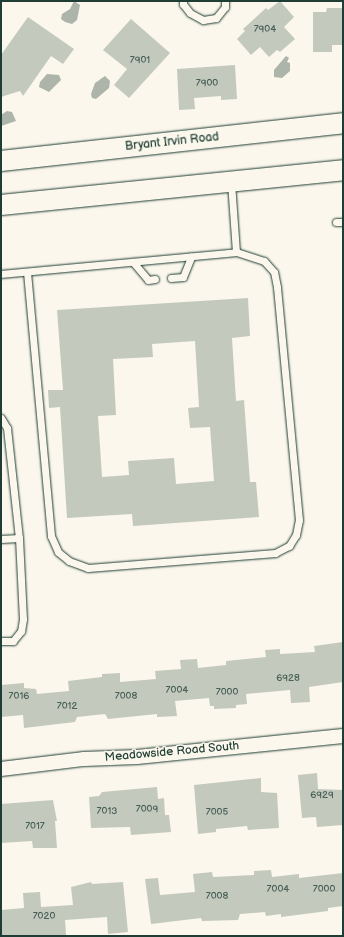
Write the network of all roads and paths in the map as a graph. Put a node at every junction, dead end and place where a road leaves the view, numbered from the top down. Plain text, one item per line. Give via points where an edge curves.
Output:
1 (183, 1) edge
2 (225, 1) edge
3 (343, 123) edge
4 (1, 161) edge
5 (343, 170) edge
6 (231, 182) junction
7 (1, 205) edge
8 (236, 252) junction
9 (191, 257) junction
10 (134, 262) junction
11 (27, 272) junction
12 (1, 274) edge
13 (171, 278) dead end
14 (155, 280) dead end
15 (1, 418) edge
16 (19, 538) junction
17 (1, 539) edge
18 (1, 641) edge
19 (343, 736) edge
20 (1, 769) edge

1 - 2 lane via 182,4 190,13 202,20 216,18 225,7
3 - 4 main road, Bryant Irvin Road
5 - 6 main road
6 - 7 main road
6 - 8 lane
8 - 9 lane
8 - 11 lane via 264,261 274,272 277,287 299,520 296,534 288,546 275,553 88,568 69,561 58,552 51,536
9 - 10 lane
9 - 13 lane via 183,277
10 - 11 lane
10 - 14 lane via 148,280
11 - 12 lane
15 - 16 lane via 7,428
16 - 17 lane
16 - 18 lane via 21,631 13,641
19 - 20 street, Meadowside Road South

